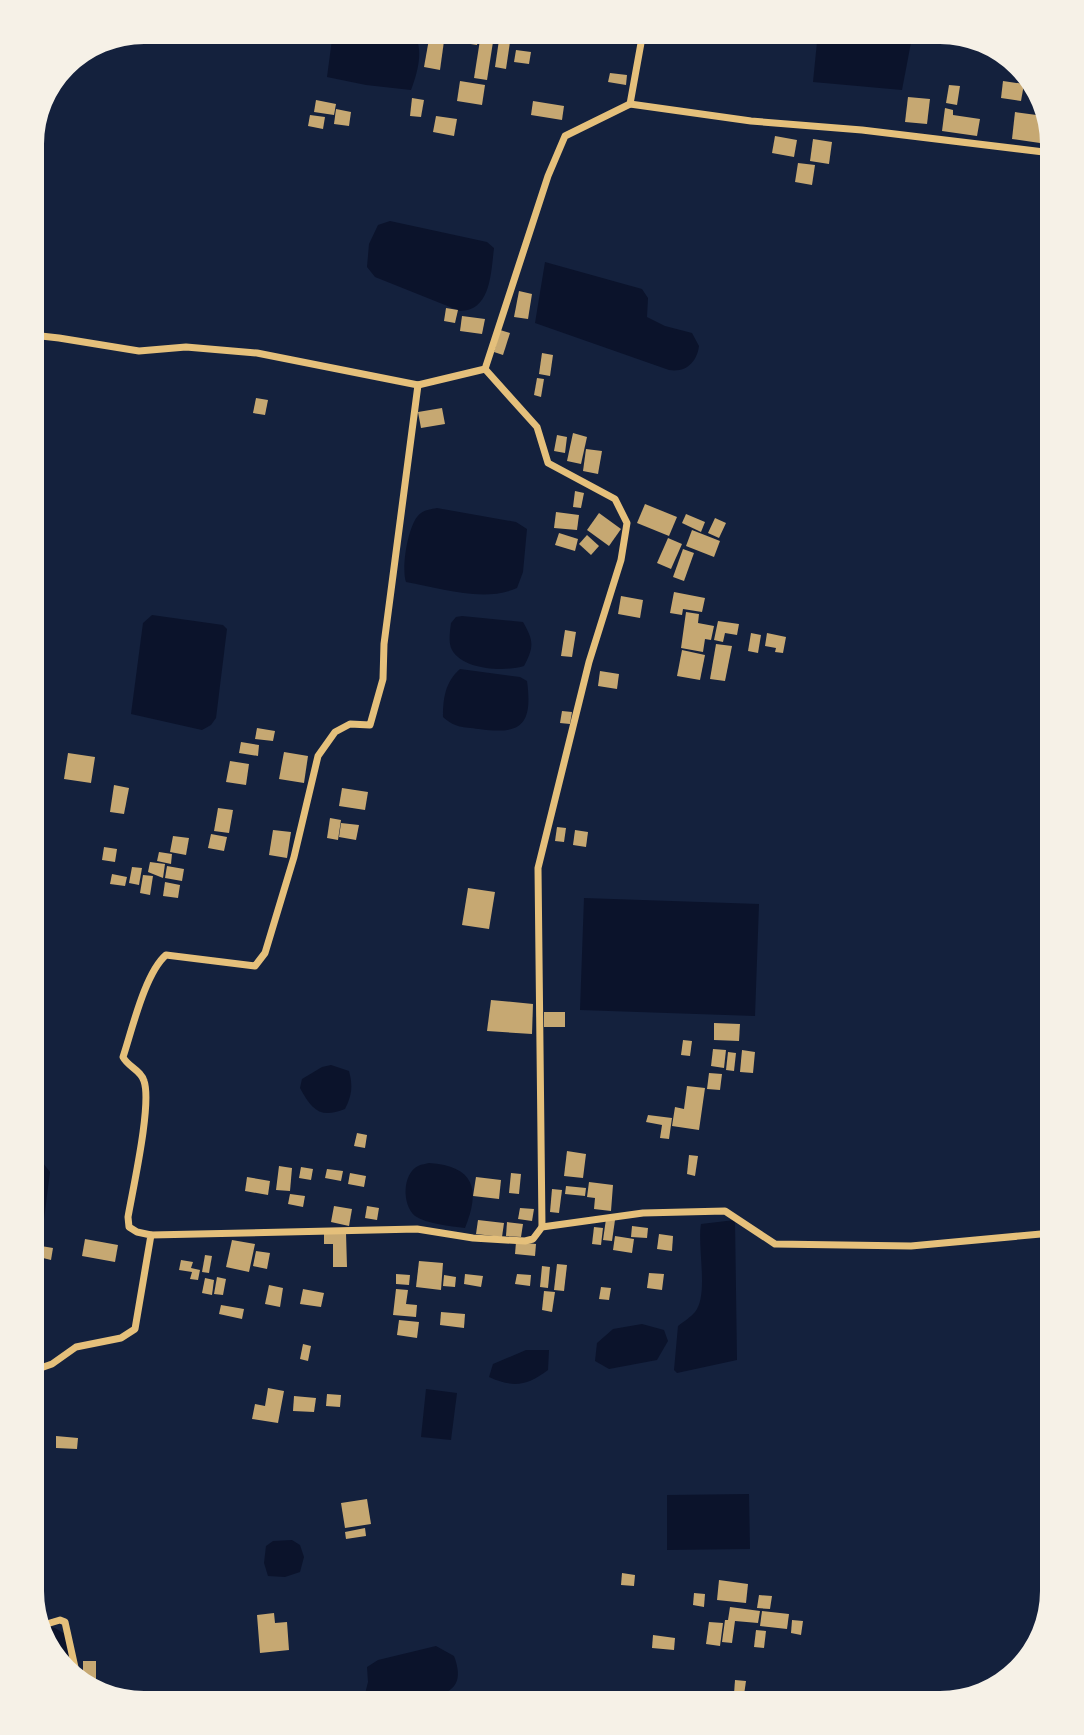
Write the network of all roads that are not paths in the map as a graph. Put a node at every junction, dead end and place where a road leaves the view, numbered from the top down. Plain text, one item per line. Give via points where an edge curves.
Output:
1 (641, 44) edge
2 (630, 104) junction
3 (1040, 152) edge
4 (44, 336) edge
5 (485, 369) junction
6 (418, 385) junction
7 (542, 1227) junction
8 (1040, 1234) edge
9 (151, 1235) junction
10 (44, 1367) edge
11 (49, 1623) edge
12 (74, 1663) edge

1 - 2 street
2 - 3 street
2 - 5 street via 565,136
4 - 6 street via 139,351 186,347 257,353
5 - 6 street
5 - 7 street via 537,427 548,463 615,499 627,523 538,868
6 - 9 street via 383,679 370,725 350,724 335,732 318,756 280,905 265,953 255,967 166,955 149,980 123,1057 143,1076 146,1088 129,1227
7 - 8 street via 643,1213 725,1210 775,1244 911,1246
7 - 9 street via 533,1239 525,1241 417,1229
9 - 10 street via 135,1329 121,1338 76,1347
11 - 12 street via 65,1622

